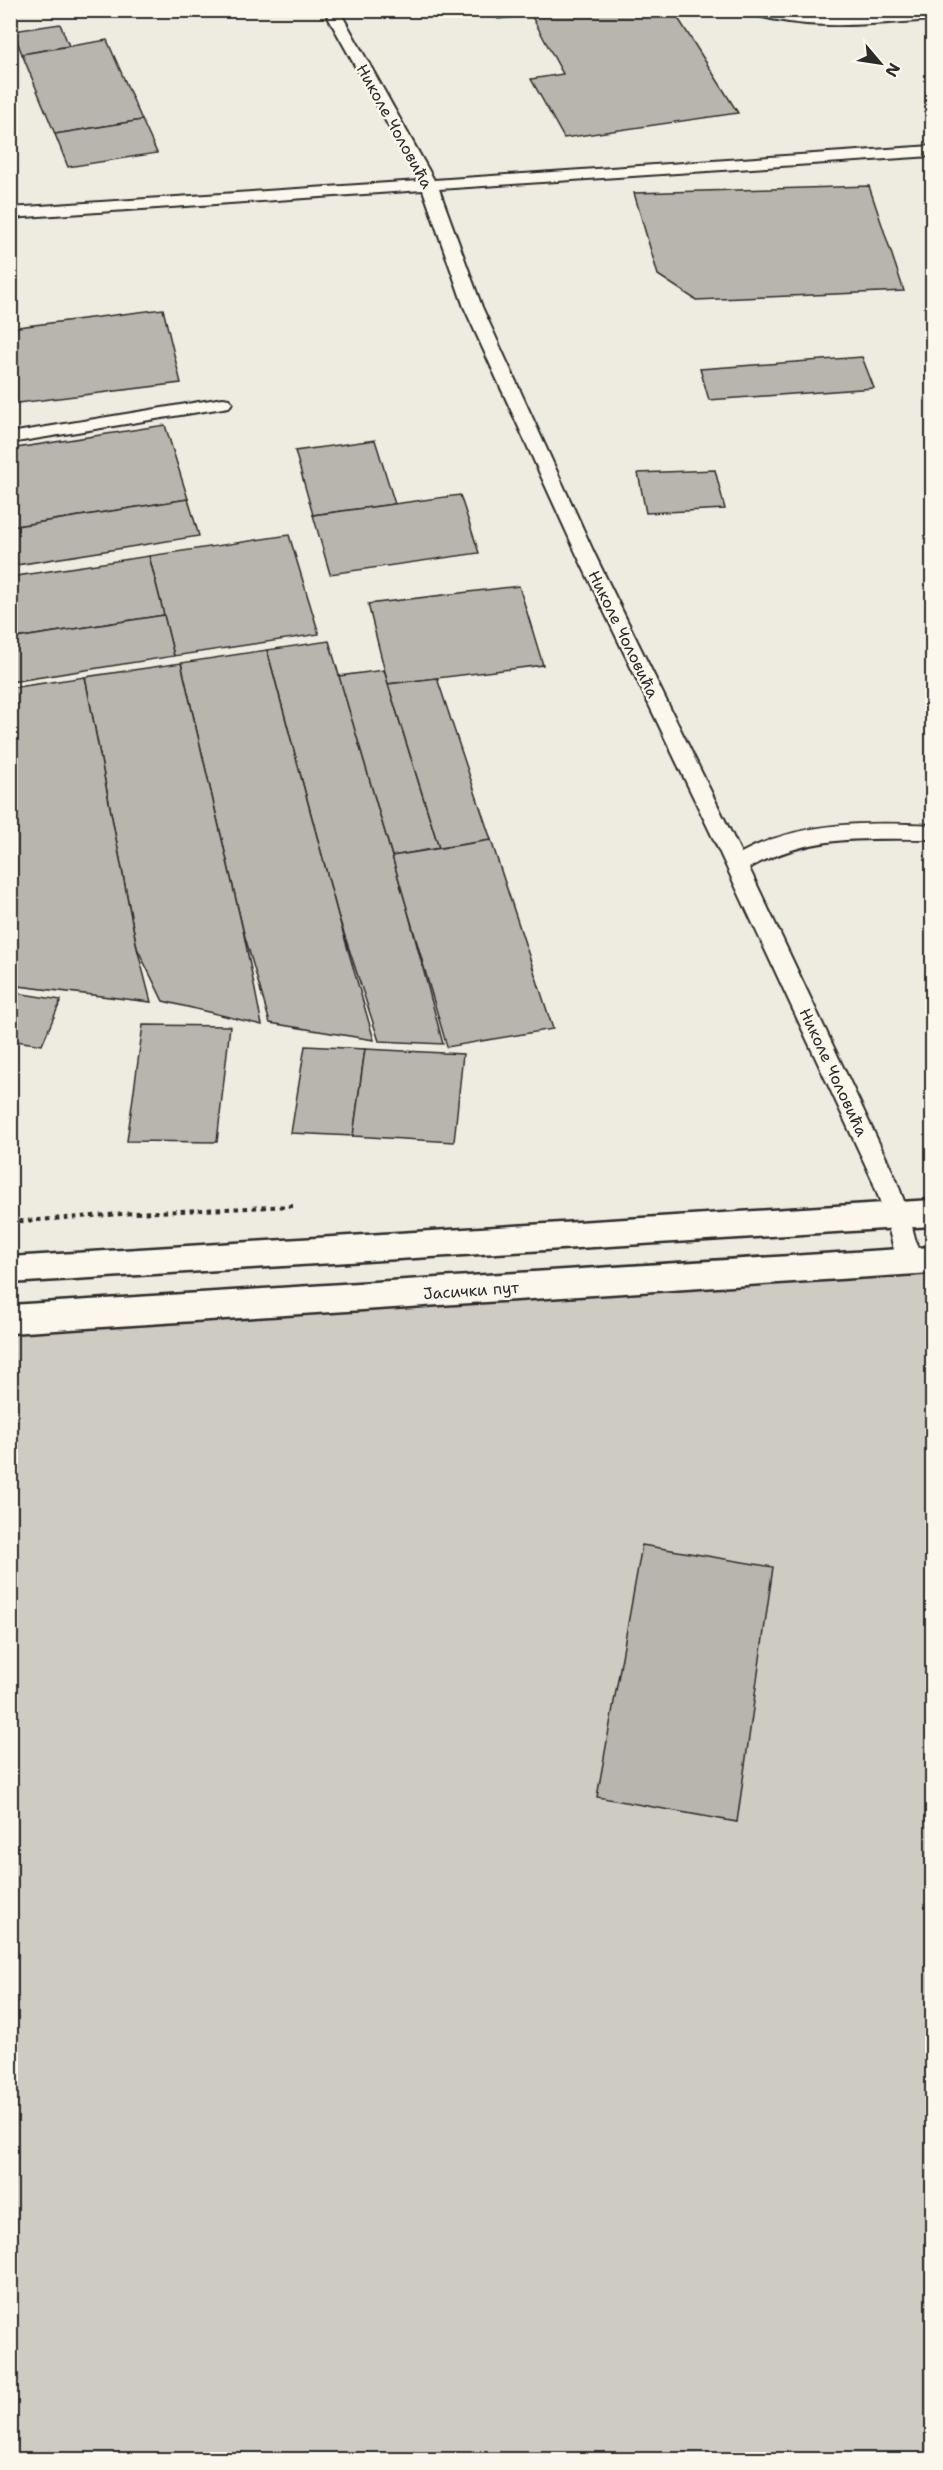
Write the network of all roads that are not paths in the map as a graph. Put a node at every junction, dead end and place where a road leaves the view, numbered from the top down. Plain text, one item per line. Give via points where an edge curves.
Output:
1 (331, 10) edge
2 (753, 10) edge
3 (933, 16) edge
4 (933, 151) edge
5 (430, 186) junction
6 (10, 213) edge
7 (223, 403) dead end
8 (10, 438) edge
9 (933, 832) edge
10 (736, 865) junction
11 (933, 1213) edge
12 (897, 1215) junction
13 (921, 1261) edge
14 (10, 1270) edge
15 (10, 1319) edge

1 - 5 lane, Николе Чоловића
2 - 3 lane via 779,18 817,22
4 - 5 lane
5 - 6 lane
5 - 10 lane, Николе Чоловића via 478,318 586,555
7 - 8 lane
9 - 10 lane via 848,831 801,836
10 - 12 lane, Николе Чоловића via 884,1179
11 - 12 main road
12 - 13 lane, Николе Чоловића
12 - 14 main road
13 - 15 main road, Јасички пут

